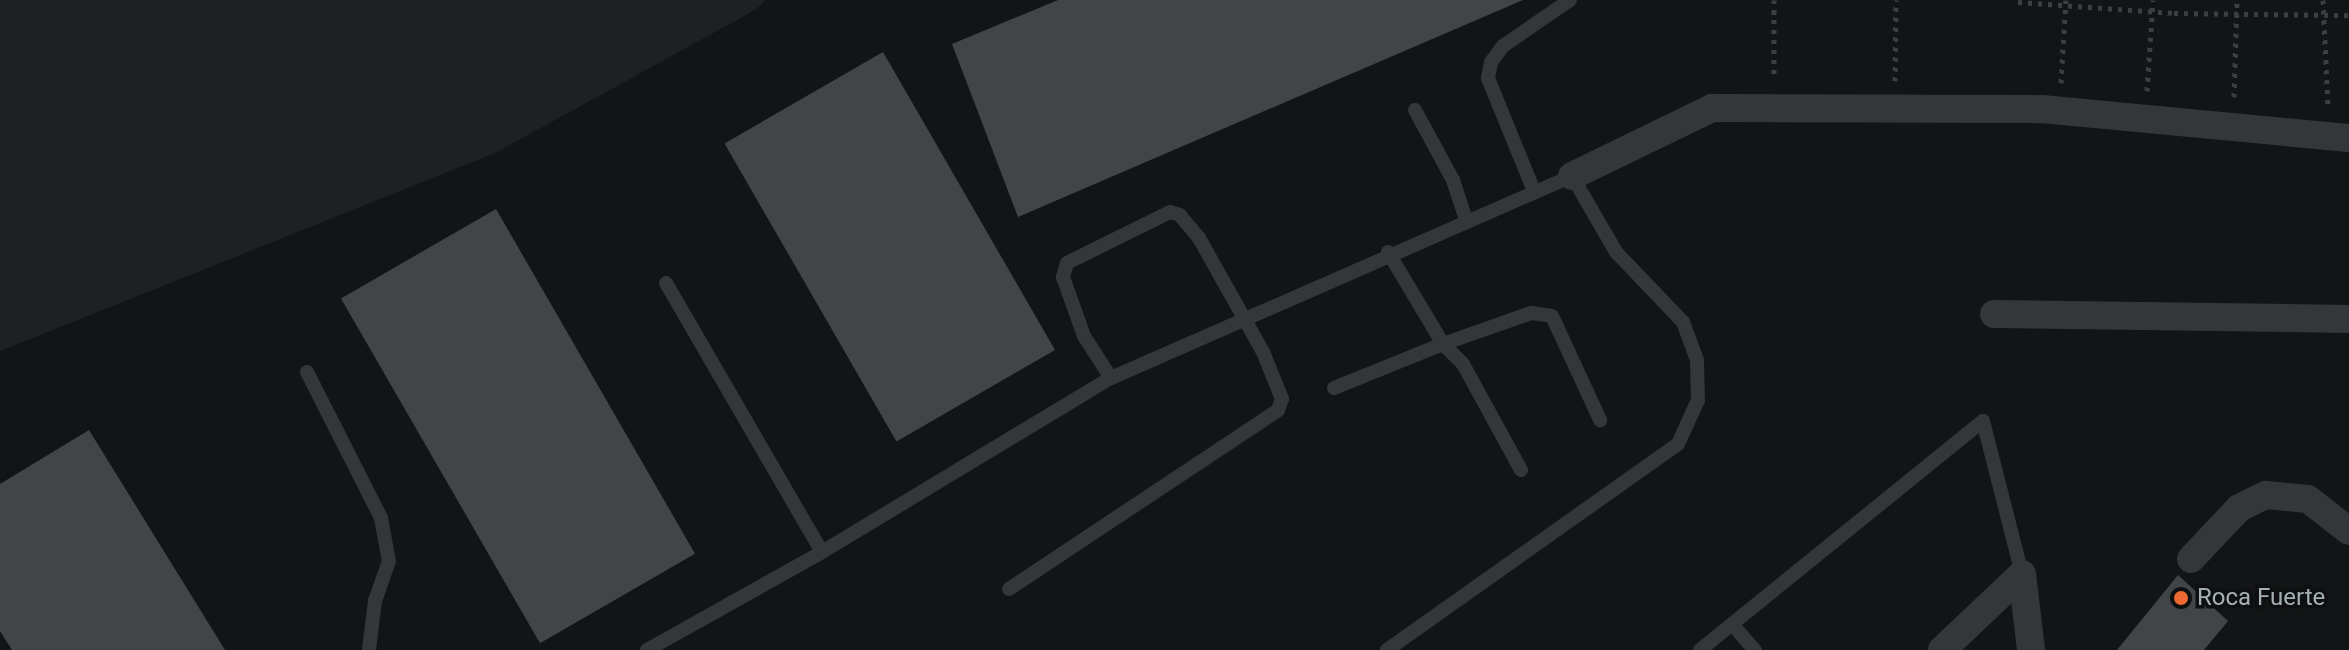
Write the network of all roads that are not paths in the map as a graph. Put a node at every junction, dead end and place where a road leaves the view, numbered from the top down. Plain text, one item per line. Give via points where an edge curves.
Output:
1 (1570, 0) edge
2 (1415, 110) dead end
3 (2349, 138) edge
4 (1572, 176) junction
5 (1534, 191) junction
6 (1466, 220) junction
7 (1388, 252) junction
8 (666, 283) dead end
9 (1994, 314) dead end
10 (1241, 318) junction
11 (2349, 319) edge
12 (1443, 344) junction
13 (307, 372) dead end
14 (1111, 378) junction
15 (1334, 388) dead end
16 (1600, 420) dead end
17 (1521, 470) dead end
18 (2349, 531) edge
19 (822, 552) junction
20 (2191, 559) dead end
21 (2022, 574) junction
22 (1009, 589) dead end
23 (1732, 624) junction
24 (369, 650) edge
25 (647, 650) edge
26 (1387, 650) edge
27 (1700, 650) edge
28 (1755, 650) edge
29 (1942, 650) edge
30 (2031, 650) edge

1 - 5 lane via 1503,46 1491,62 1488,78
2 - 6 lane via 1453,180
3 - 4 street via 2042,109 1712,108
4 - 5 lane
4 - 26 lane via 1616,252 1683,322 1697,360 1698,400 1678,444
5 - 6 lane
6 - 7 lane
7 - 10 lane
7 - 12 lane
8 - 19 lane
9 - 11 street
10 - 14 lane
10 - 14 lane via 1199,238 1180,215 1170,212 1067,263 1063,277 1084,336
10 - 22 lane via 1282,399 1278,410
12 - 15 lane
12 - 16 lane via 1531,313 1552,316
12 - 17 lane via 1463,364
13 - 24 lane via 381,518 389,561 375,601
14 - 19 lane
18 - 20 street via 2308,499 2266,495 2239,508
19 - 25 lane
21 - 23 lane via 1983,421
21 - 29 street
21 - 30 street
23 - 27 lane
23 - 28 lane

